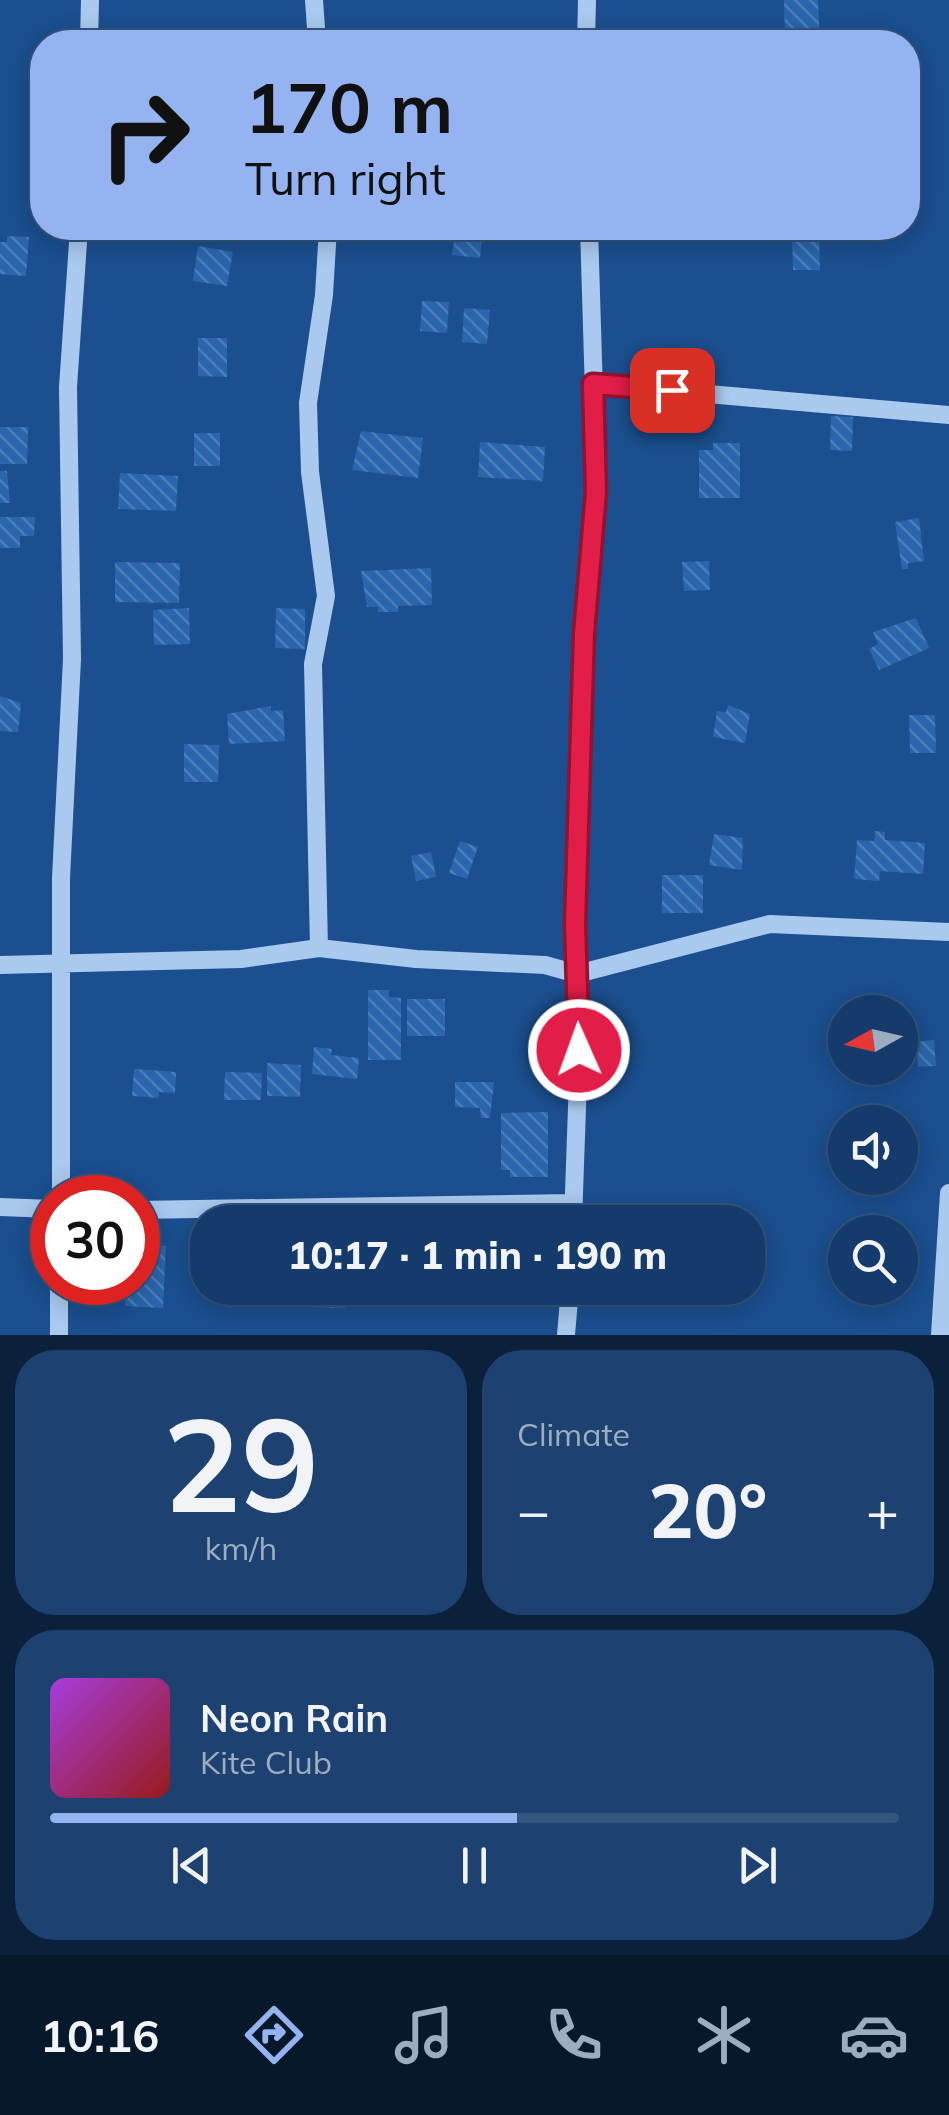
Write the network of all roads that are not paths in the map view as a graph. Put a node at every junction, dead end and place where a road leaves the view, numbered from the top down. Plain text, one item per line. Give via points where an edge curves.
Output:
1 (90, 0) edge
2 (314, 0) edge
3 (588, 0) edge
4 (89, 30) edge
5 (316, 30) edge
6 (587, 30) edge
7 (79, 240) edge
8 (327, 240) edge
9 (589, 240) edge
10 (593, 384) junction
11 (949, 415) edge
12 (949, 932) edge
13 (319, 948) junction
14 (0, 965) edge
15 (62, 966) junction
16 (577, 974) junction
17 (61, 1175) edge
18 (949, 1193) edge
19 (574, 1203) joint
20 (0, 1207) edge
21 (30, 1208) edge
22 (160, 1210) edge
23 (60, 1305) edge
24 (569, 1305) edge
25 (59, 1335) edge
26 (566, 1335) edge
27 (940, 1335) edge

1 - 4 street
2 - 5 street
3 - 6 street
7 - 15 street via 68,387 72,659
8 - 13 street via 308,403 326,596 312,664
9 - 10 street
10 - 11 street
10 - 16 street via 596,492 584,633
12 - 16 street via 770,924
13 - 15 street via 242,959
13 - 16 street via 545,965
14 - 15 street
15 - 17 street
16 - 19 street
18 - 27 street
19 - 22 street
20 - 21 street
23 - 25 street
24 - 26 street

